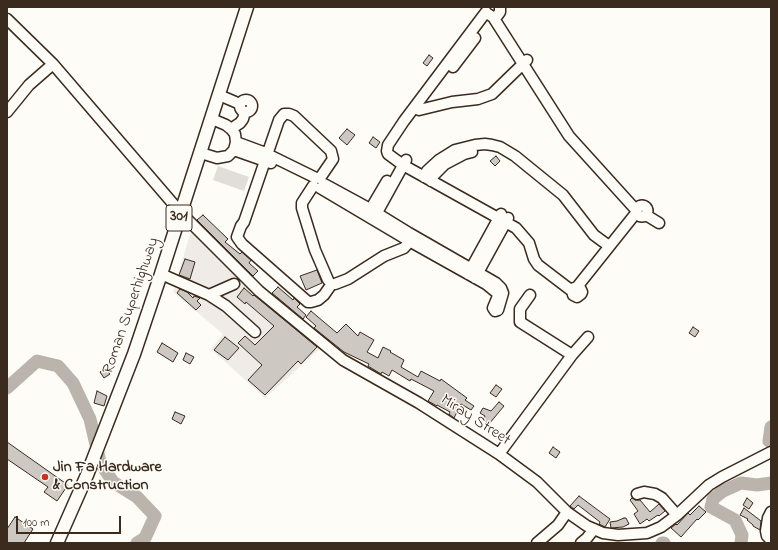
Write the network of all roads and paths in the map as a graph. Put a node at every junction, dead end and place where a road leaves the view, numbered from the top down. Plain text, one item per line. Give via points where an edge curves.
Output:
1 (247, 7) edge
2 (492, 12) edge
3 (7, 19) edge
4 (524, 59) junction
5 (53, 64) junction
6 (219, 95) junction
7 (421, 105) junction
8 (7, 112) edge
9 (212, 119) junction
10 (231, 129) junction
11 (235, 146) junction
12 (201, 153) junction
13 (264, 156) junction
14 (402, 160) junction
15 (429, 176) junction
16 (318, 183) junction
17 (640, 212) junction
18 (180, 213) junction
19 (371, 214) junction
20 (503, 218) junction
21 (659, 223) dead end
22 (410, 237) junction
23 (608, 248) junction
24 (596, 266) junction
25 (161, 274) junction
26 (332, 281) junction
27 (234, 284) dead end
28 (209, 295) junction
29 (530, 295) dead end
30 (255, 332) dead end
31 (588, 337) dead end
32 (572, 355) junction
33 (771, 452) edge
34 (499, 454) junction
35 (636, 494) dead end
36 (567, 512) junction
37 (771, 512) edge
38 (677, 515) junction
39 (594, 529) junction
40 (771, 540) edge
41 (57, 543) edge
42 (537, 543) edge
43 (581, 543) edge

1 - 6 main road, Roman Superhighway / 301
2 - 4 street
2 - 7 street
3 - 5 street, Miray Street
4 - 7 street via 495,89 468,97
4 - 17 street via 571,134
5 - 8 street via 29,85
5 - 18 street, Miray Street
6 - 9 main road, Roman Superhighway / 301
6 - 10 street via 242,108 243,119
7 - 14 street via 390,146
9 - 10 street via 226,124
9 - 12 main road, Roman Superhighway / 301
10 - 11 street via 235,134
11 - 12 street via 228,156 217,158
11 - 13 street
12 - 18 main road, Roman Superhighway / 301
13 - 16 street
13 - 16 street via 277,112 282,109 297,112 310,127 332,143 338,160
13 - 26 street via 238,237 242,244 304,299 311,302 318,300
14 - 15 street
14 - 19 street
15 - 20 street
15 - 23 street via 452,159 475,148 491,148 513,159 561,198 592,236
16 - 19 street
16 - 26 street via 305,204 317,249
17 - 21 street
17 - 23 street
17 - 24 street
18 - 25 main road, Roman Superhighway / 301
18 - 34 street, Miray Street via 259,291 344,360 419,403
19 - 22 street
20 - 22 street via 473,273
20 - 24 street via 531,242 543,266 576,288
22 - 26 street via 389,251 374,254
23 - 24 street
25 - 28 street
25 - 41 main road, Roman Superhighway / 301 via 134,354 87,475
27 - 28 street
28 - 30 street via 226,306
29 - 32 street via 520,309 520,322
31 - 32 street
32 - 34 street
33 - 38 street, Miray Street via 709,485
34 - 36 street, Miray Street via 537,482
35 - 38 street via 655,494
36 - 39 street, Miray Street
36 - 42 street
37 - 40 street via 766,536
38 - 39 street, Miray Street via 647,534 618,536
39 - 43 street

